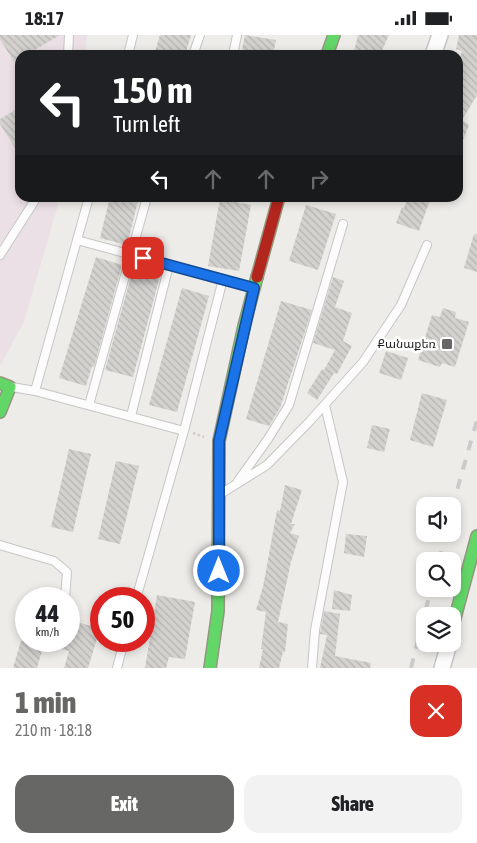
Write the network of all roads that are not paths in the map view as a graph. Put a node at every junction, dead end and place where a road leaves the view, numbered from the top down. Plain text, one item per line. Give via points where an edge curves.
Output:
1 (69, 35) edge
2 (133, 35) edge
3 (200, 35) edge
4 (237, 35) edge
5 (334, 35) edge
6 (440, 35) edge
7 (68, 50) edge
8 (129, 50) edge
9 (195, 50) edge
10 (234, 50) edge
11 (329, 50) edge
12 (435, 50) edge
13 (34, 202) edge
14 (88, 202) edge
15 (146, 202) edge
16 (278, 202) edge
17 (343, 224) dead end
18 (77, 240) junction
19 (427, 245) dead end
20 (0, 255) edge
21 (130, 255) junction
22 (169, 265) junction
23 (223, 279) junction
24 (254, 288) junction
25 (5, 385) edge
26 (35, 391) junction
27 (89, 405) junction
28 (325, 405) junction
29 (0, 412) edge
30 (131, 416) junction
31 (184, 431) junction
32 (236, 484) junction
33 (219, 495) junction
34 (477, 536) edge
35 (0, 545) edge
36 (66, 587) edge
37 (139, 587) edge
38 (458, 607) edge
39 (121, 652) edge
40 (446, 652) edge
41 (116, 668) edge
42 (210, 668) edge
43 (312, 668) edge
44 (442, 668) edge

1 - 7 lane
2 - 8 lane
3 - 9 lane
4 - 10 lane
5 - 11 main road
6 - 12 street
13 - 20 lane
14 - 18 lane
15 - 21 lane
16 - 24 main road
17 - 32 lane via 289,405
18 - 21 lane
18 - 26 lane
19 - 28 lane via 401,305 363,362
21 - 22 lane
21 - 27 lane
22 - 23 lane
22 - 30 lane
23 - 24 lane
23 - 31 lane
24 - 33 main road via 219,441
25 - 26 lane
25 - 29 main road
26 - 27 lane
27 - 30 lane
28 - 32 lane via 267,465
28 - 43 lane via 343,482 315,630
30 - 31 lane
31 - 37 lane
32 - 33 lane
33 - 42 main road via 218,611
34 - 38 main road
35 - 36 lane via 54,561 67,572
39 - 41 lane
40 - 44 street

